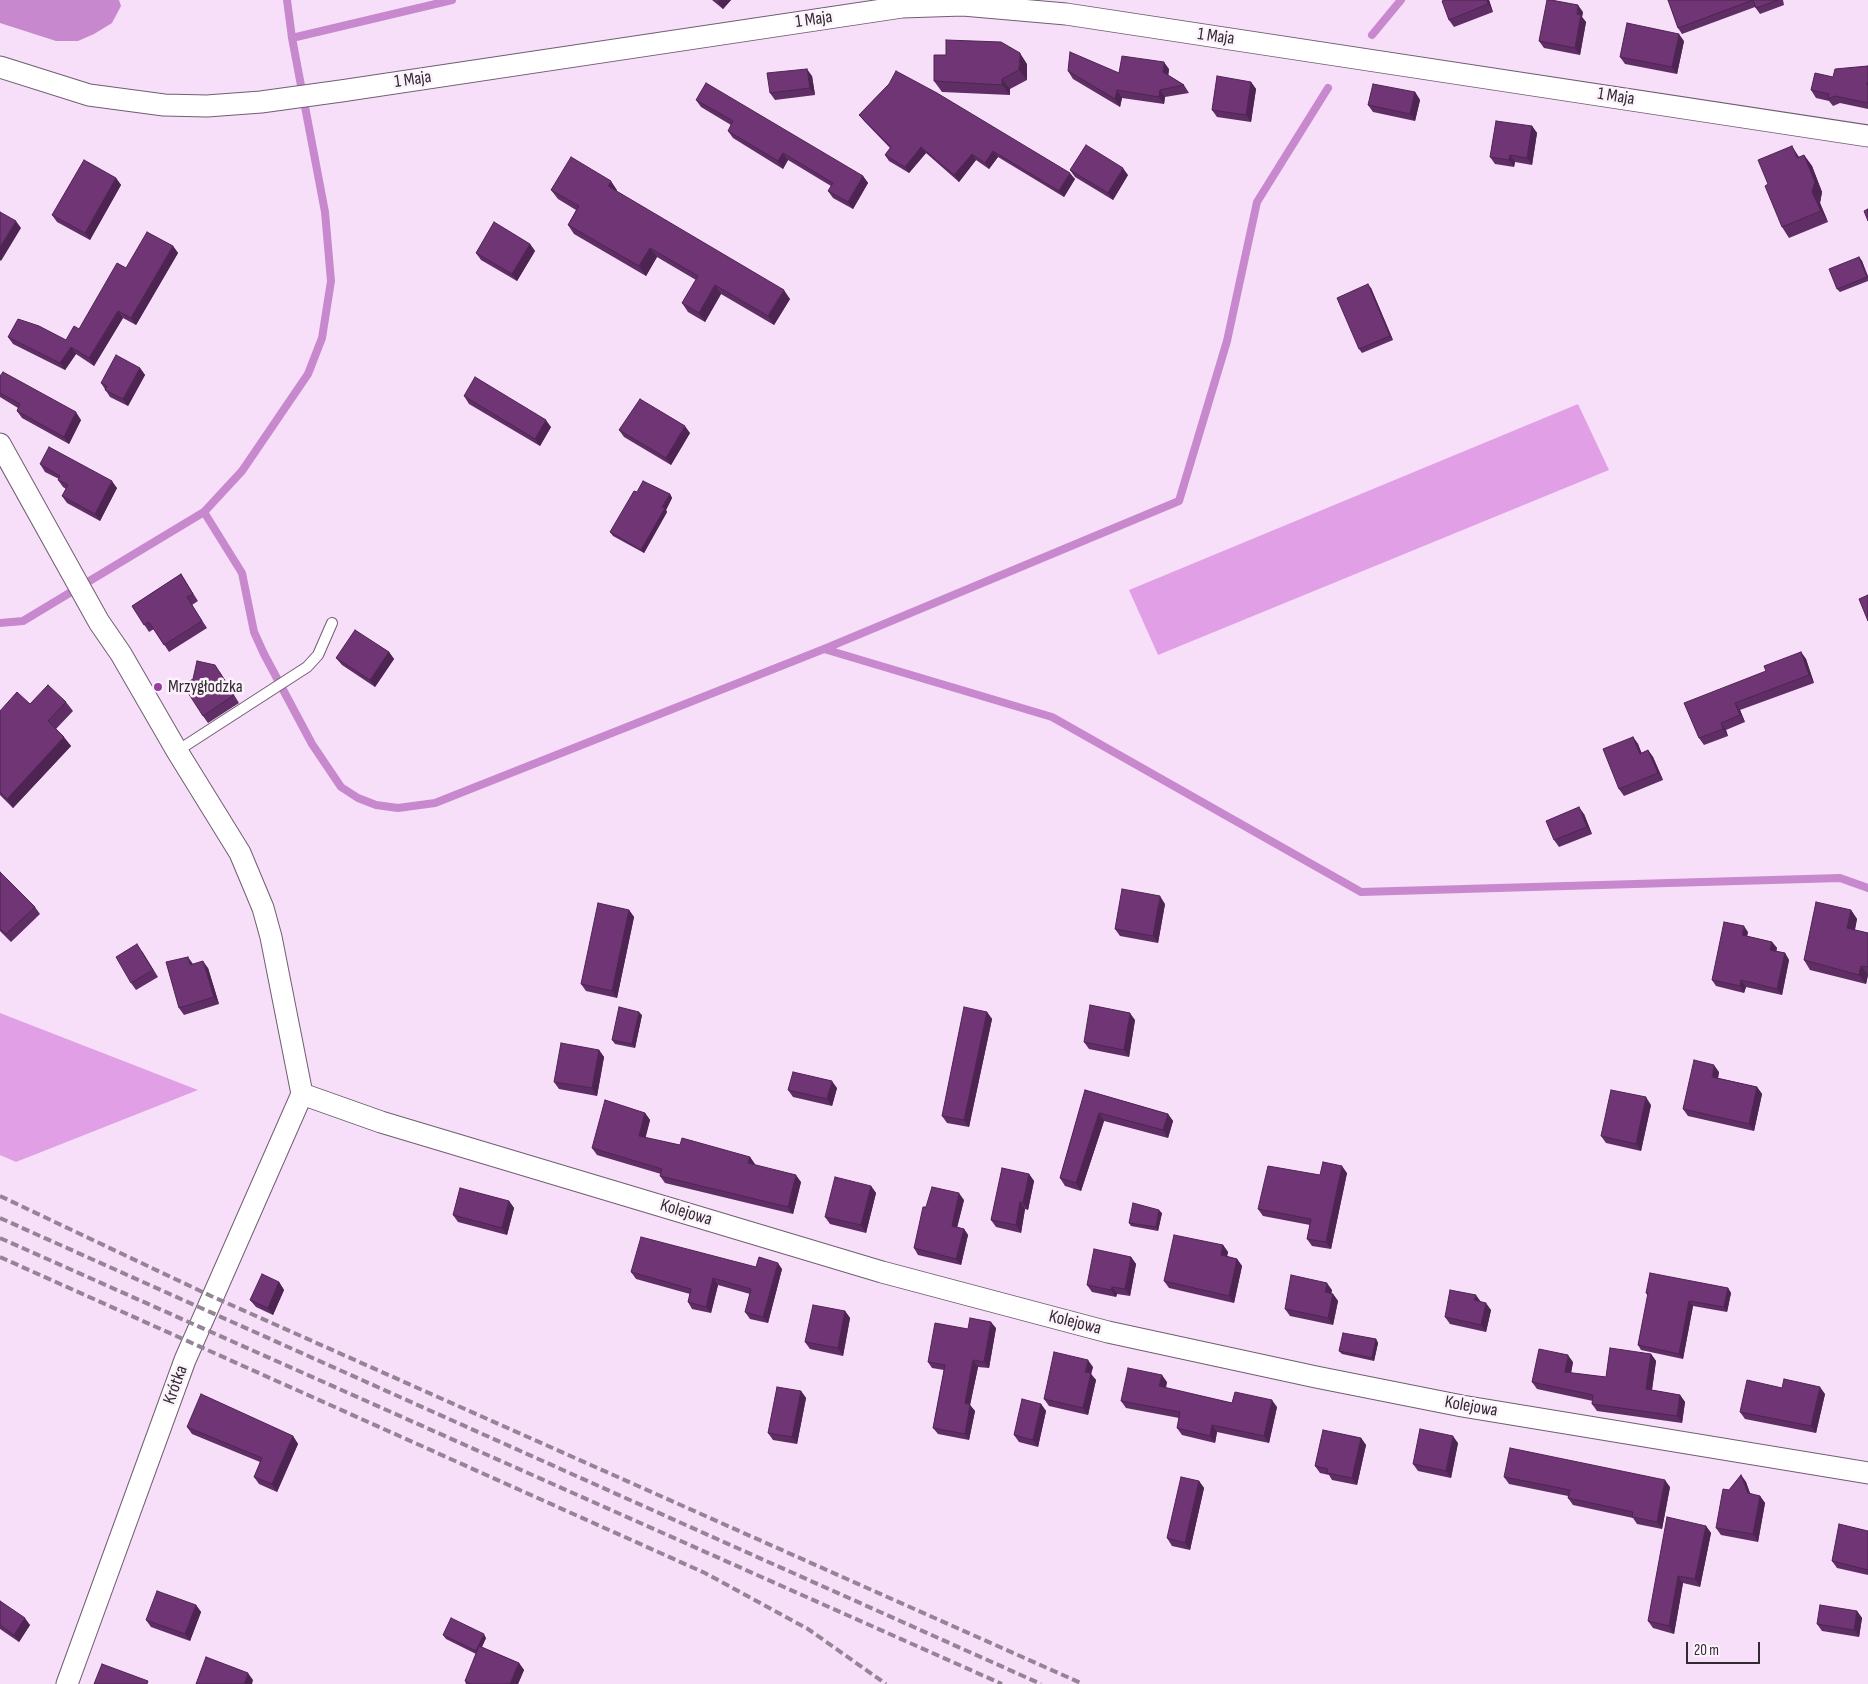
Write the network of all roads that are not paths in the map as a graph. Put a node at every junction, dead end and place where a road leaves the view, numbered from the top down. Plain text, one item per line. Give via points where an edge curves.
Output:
1 (964, 2) edge
2 (0, 67) edge
3 (1868, 136) edge
4 (0, 444) edge
5 (332, 623) dead end
6 (177, 751) junction
7 (302, 1094) junction
8 (1868, 1473) edge
9 (67, 1684) edge

1 - 2 street, 1 Maja via 902,7 261,102 207,106 89,96
1 - 3 street, 1 Maja via 1066,14
4 - 6 street via 99,622
5 - 6 lane via 318,655 307,667
6 - 7 street via 240,853 263,908
7 - 8 street, Kolejowa via 391,1125 882,1272 1108,1332 1462,1406
7 - 9 street, Krótka via 185,1360

